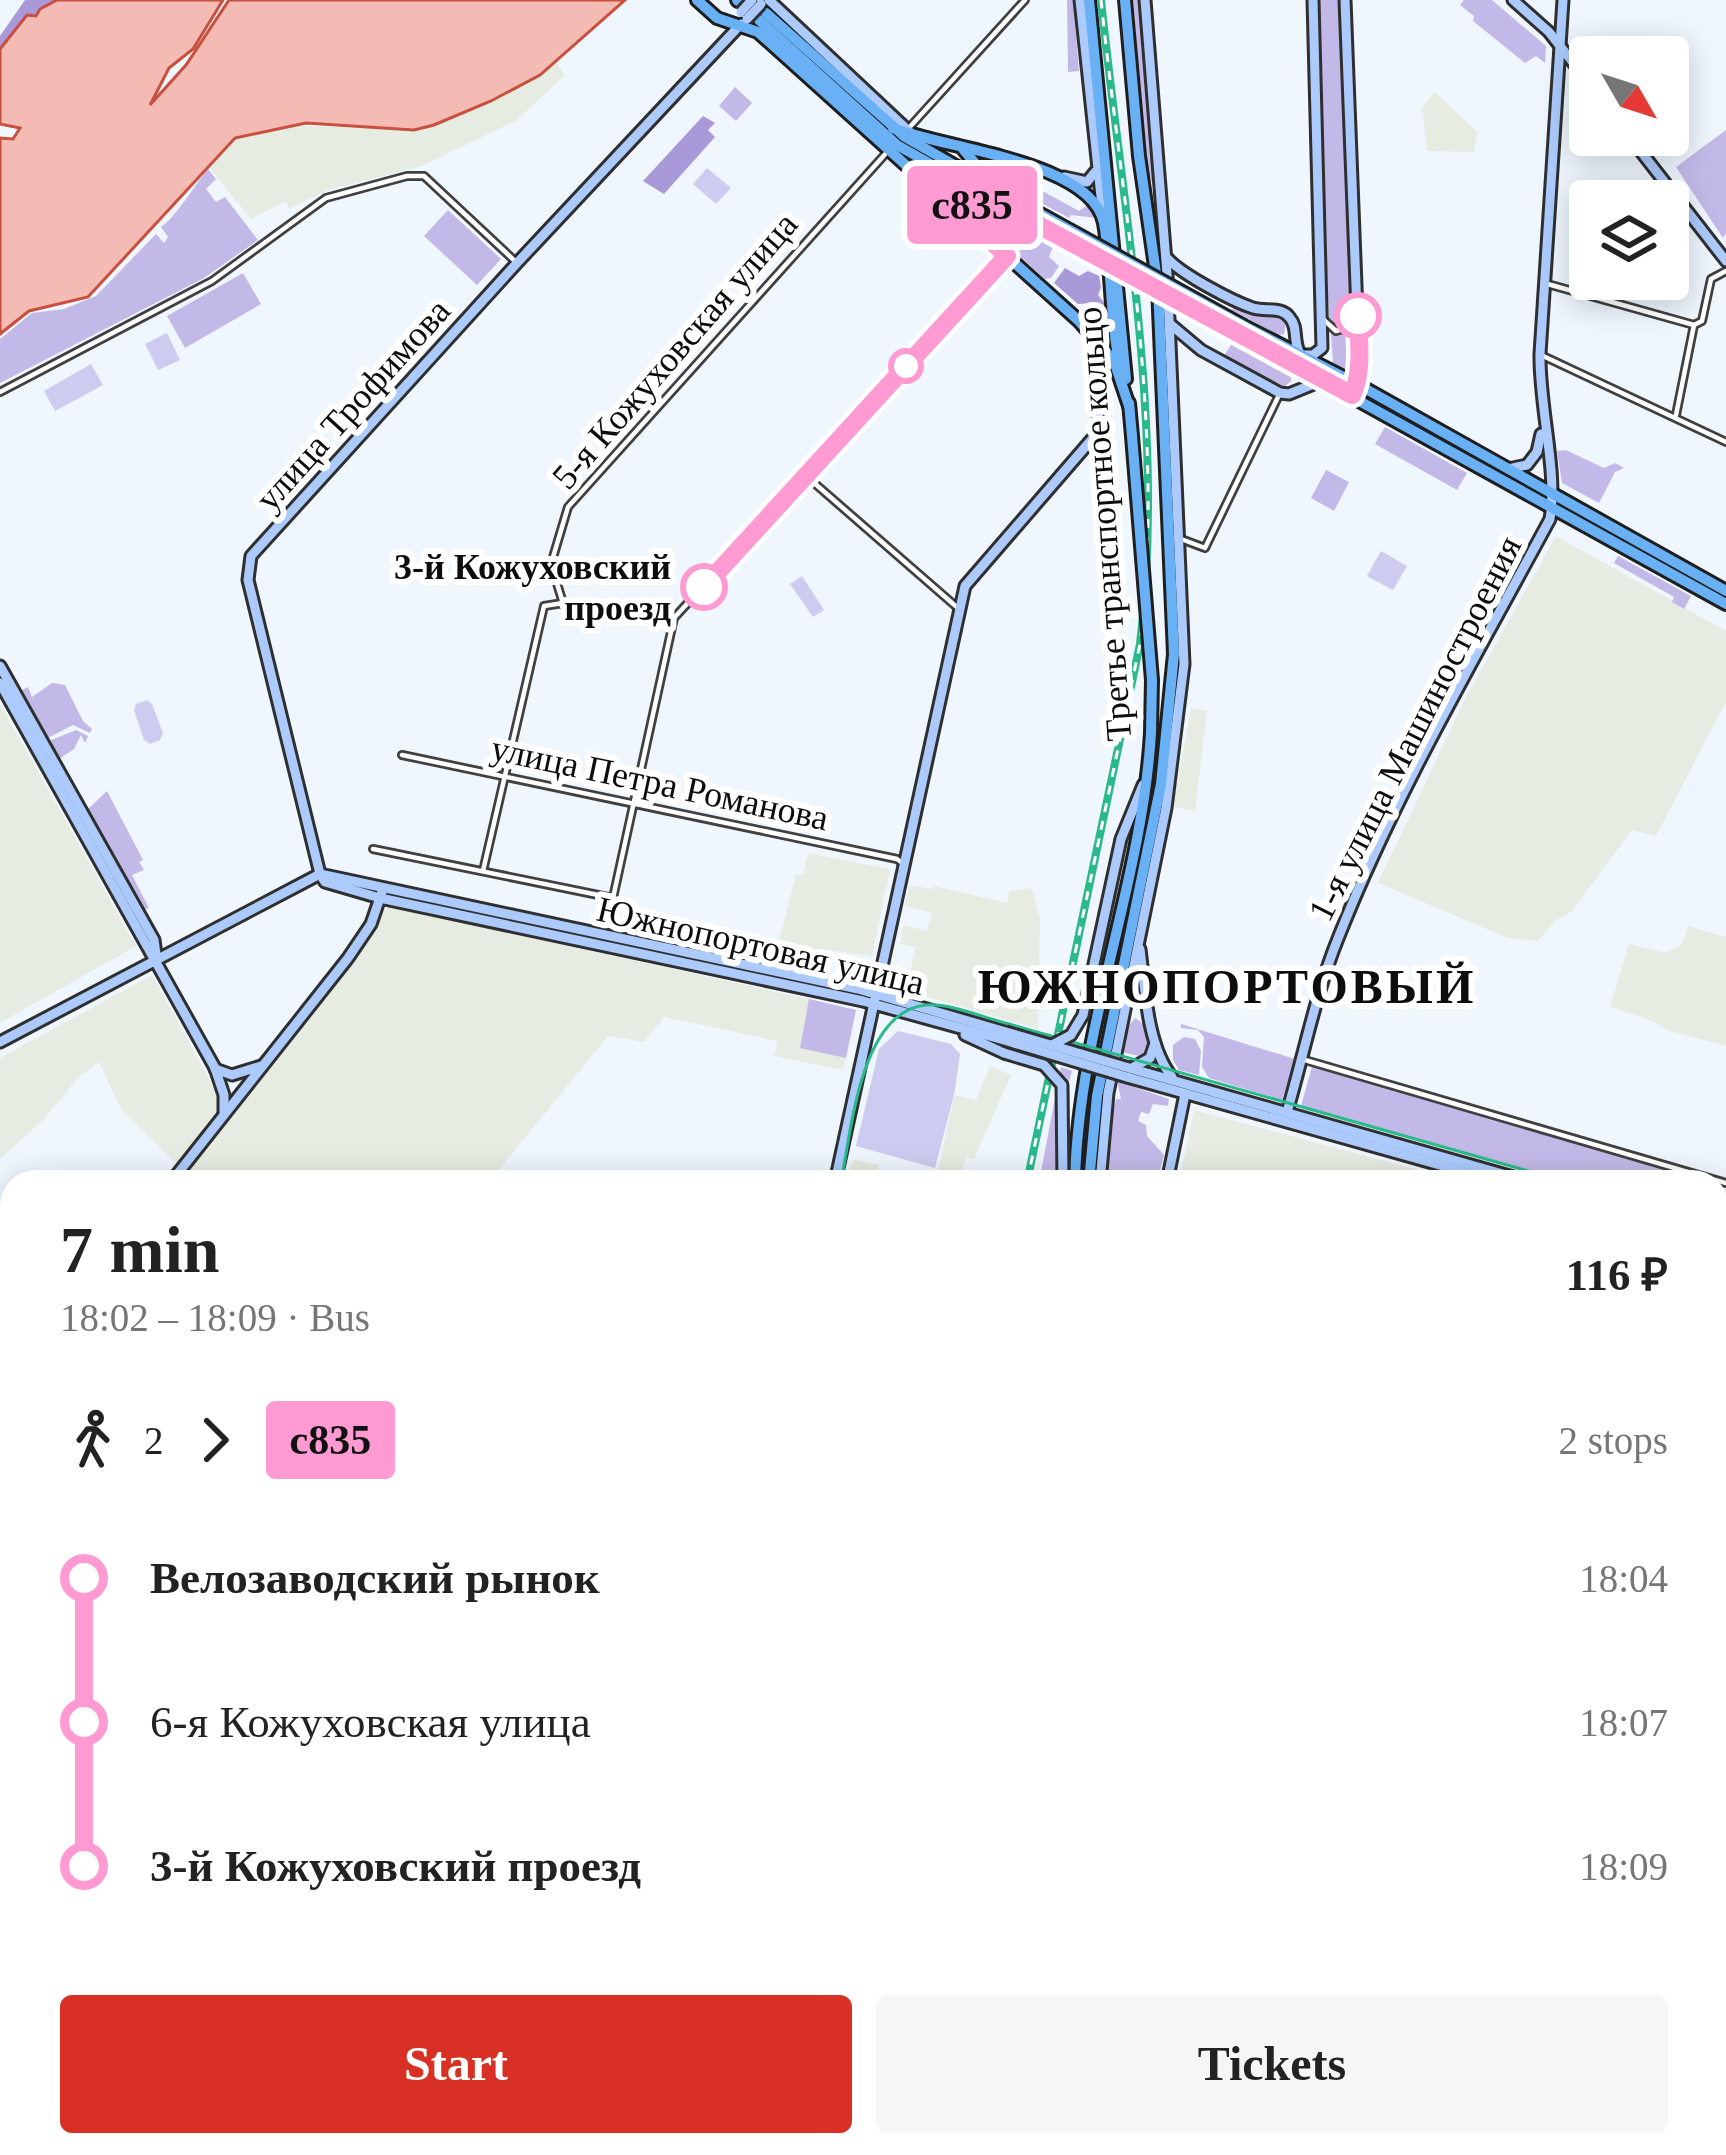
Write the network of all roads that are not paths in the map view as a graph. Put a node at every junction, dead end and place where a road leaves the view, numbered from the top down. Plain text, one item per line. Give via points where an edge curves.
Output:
1 (697, 0) edge
2 (1025, 0) edge
3 (1079, 0) edge
4 (1090, 0) edge
5 (1125, 0) edge
6 (1145, 0) edge
7 (1313, 0) edge
8 (1345, 0) edge
9 (1513, 0) edge
10 (1562, 0) edge
11 (751, 10) edge
12 (1557, 41) junction
13 (1569, 57) edge
14 (1569, 65) edge
15 (1555, 70) junction
16 (873, 125) junction
17 (893, 128) junction
18 (916, 134) junction
19 (961, 148) junction
20 (888, 151) junction
21 (935, 155) junction
22 (1139, 156) junction
23 (1644, 156) edge
24 (1015, 163) junction
25 (1095, 166) junction
26 (908, 167) junction
27 (1062, 176) junction
28 (932, 188) junction
29 (992, 190) junction
30 (1160, 214) junction
31 (1103, 220) junction
32 (986, 236) junction
33 (1007, 256) junction
34 (1726, 261) edge
35 (517, 263) junction
36 (1172, 271) junction
37 (1726, 271) edge
38 (1544, 283) junction
39 (1111, 310) junction
40 (1285, 313) junction
41 (1168, 320) junction
42 (1324, 320) junction
43 (1358, 320) junction
44 (1079, 321) junction
45 (1694, 325) junction
46 (1242, 330) junction
47 (1268, 337) junction
48 (1095, 338) junction
49 (1201, 350) junction
50 (1540, 355) junction
51 (1296, 359) junction
52 (1172, 366) junction
53 (1121, 373) junction
54 (1332, 384) junction
55 (1354, 390) junction
56 (0, 392) edge
57 (1281, 393) junction
58 (1129, 406) junction
59 (1675, 417) junction
60 (1543, 423) junction
61 (1726, 442) edge
62 (1506, 469) junction
63 (806, 476) junction
64 (1552, 501) junction
65 (1180, 539) junction
66 (1726, 591) edge
67 (1726, 604) edge
68 (959, 609) junction
69 (1185, 633) junction
70 (0, 666) edge
71 (0, 683) edge
72 (1172, 697) junction
73 (401, 754) dead end
74 (1149, 756) junction
75 (505, 776) junction
76 (633, 804) junction
77 (373, 848) dead end
78 (317, 854) junction
79 (906, 865) junction
80 (483, 871) junction
81 (320, 874) junction
82 (342, 876) junction
83 (381, 893) junction
84 (1141, 926) junction
85 (144, 930) junction
86 (157, 959) junction
87 (875, 999) junction
88 (931, 1016) junction
89 (950, 1026) junction
90 (1120, 1030) junction
91 (1154, 1034) junction
92 (1005, 1036) junction
93 (0, 1042) edge
94 (1052, 1045) junction
95 (1303, 1059) junction
96 (261, 1066) junction
97 (215, 1068) junction
98 (1128, 1072) junction
99 (1177, 1081) junction
100 (1154, 1085) junction
101 (1198, 1087) junction
102 (1185, 1094) junction
103 (1292, 1097) junction
104 (1182, 1109) junction
105 (224, 1112) junction
106 (1287, 1112) junction
107 (1272, 1113) junction
108 (1303, 1122) junction
109 (180, 1170) edge
110 (838, 1170) edge
111 (1063, 1170) edge
112 (1076, 1170) edge
113 (1090, 1170) edge
114 (1101, 1170) edge
115 (1169, 1170) edge
116 (1461, 1170) edge
117 (1485, 1170) edge
118 (1682, 1170) edge

1 - 11 main road via 717,18
2 - 18 street
3 - 25 main road
4 - 58 main road, Третье транспортное кольцо
5 - 22 main road, Третье транспортное кольцо
6 - 30 main road
7 - 42 main road
8 - 43 main road
9 - 12 main road
10 - 12 main road
11 - 16 main road
11 - 17 main road
11 - 18 main road
11 - 20 main road via 758,32
11 - 35 main road, улица Трофимова
12 - 13 main road
12 - 15 main road
14 - 15 main road
15 - 38 main road
16 - 26 street
16 - 29 main road via 897,146
17 - 18 main road
17 - 21 main road
18 - 19 main road
18 - 21 main road
19 - 24 main road
19 - 29 main road
20 - 26 main road
20 - 75 street, 5-я Кожуховская улица via 568,507 551,564 563,603 544,606
21 - 29 main road
22 - 30 main road
22 - 72 main road, Третье транспортное кольцо via 1159,308
23 - 34 main road
24 - 27 main road
24 - 29 main road via 995,166
25 - 27 main road via 1087,182
25 - 31 main road
26 - 28 main road
27 - 31 main road via 1088,194
28 - 29 main road
28 - 32 main road
29 - 32 main road via 970,212
29 - 46 main road, bridge
30 - 36 main road
31 - 39 main road
32 - 33 main road
33 - 44 main road
33 - 63 street
35 - 56 street via 424,176 407,176 326,198 212,281
35 - 78 main road, улица Трофимова via 249,561
36 - 40 main road
36 - 41 main road
37 - 45 street via 1711,279 1702,321
38 - 45 street
38 - 50 main road
39 - 44 main road via 1099,327
39 - 53 main road
40 - 47 main road via 1287,335
40 - 51 main road
41 - 49 main road
41 - 52 main road
42 - 43 street via 1341,331
42 - 51 main road via 1322,348
43 - 55 main road
44 - 48 main road
45 - 59 street
46 - 47 main road
46 - 51 main road
47 - 51 main road
48 - 53 main road
48 - 68 main road via 1099,431 967,580
49 - 52 main road via 1183,347
49 - 57 main road
50 - 59 street
50 - 60 main road
51 - 54 main road
51 - 55 main road
51 - 57 main road via 1297,380
52 - 65 main road
53 - 58 main road
54 - 55 main road
54 - 57 main road via 1313,381
55 - 62 main road
55 - 64 main road
57 - 65 street via 1205,548
58 - 74 main road, Третье транспортное кольцо, bridge via 1152,680
59 - 61 street
60 - 62 main road via 1533,459
60 - 64 main road
62 - 64 main road
63 - 68 street
63 - 76 street via 674,618
64 - 66 main road
64 - 67 main road
64 - 95 main road, 1-я улица Машиностроения via 1550,519 1360,888
65 - 69 main road
68 - 79 main road
69 - 72 main road
69 - 84 main road via 1174,759
70 - 85 main road
71 - 85 main road
72 - 113 main road, Третье транспортное кольцо
73 - 75 street, улица Петра Романова
74 - 94 main road, bridge via 1121,839 1084,1015
74 - 112 main road, Третье транспортное кольцо via 1083,1094
75 - 76 street, улица Петра Романова
75 - 80 street, 5-я Кожуховская улица
76 - 79 street, улица Петра Романова
76 - 80 street via 613,898
77 - 80 street
78 - 81 main road, улица Трофимова
78 - 82 main road
79 - 87 main road
81 - 82 main road, Южнопортовая улица
81 - 83 main road, Южнопортовая улица
81 - 86 main road
82 - 83 main road, Южнопортовая улица
83 - 87 main road, Южнопортовая улица
83 - 96 main road via 348,958
84 - 90 main road
84 - 91 main road
85 - 86 main road
86 - 93 main road
86 - 97 main road
87 - 88 main road, Южнопортовая улица
87 - 110 main road
88 - 89 main road, Южнопортовая улица
88 - 92 main road, Южнопортовая улица
89 - 92 main road, Южнопортовая улица
89 - 111 main road, bridge via 1048,1067 1062,1085
90 - 91 main road via 1136,1012
90 - 114 main road
91 - 98 main road via 1150,1058
91 - 99 main road
92 - 94 main road, Южнопортовая улица, bridge
92 - 98 main road, Южнопортовая улица, bridge
94 - 98 main road, Южнопортовая улица, bridge
95 - 103 main road, 1-я улица Машиностроения
95 - 118 street
96 - 97 main road via 232,1075
96 - 105 main road
97 - 105 main road
98 - 99 main road, Южнопортовая улица
98 - 100 main road, Южнопортовая улица
99 - 101 main road, Южнопортовая улица
99 - 102 main road
100 - 102 main road, Южнопортовая улица
100 - 104 main road
101 - 102 main road
101 - 107 main road, Южнопортовая улица
102 - 104 main road
102 - 107 main road, Южнопортовая улица
103 - 106 main road, 1-я улица Машиностроения
103 - 107 main road
103 - 108 main road
104 - 115 main road
105 - 109 main road
106 - 107 main road
106 - 108 main road
107 - 108 main road
108 - 116 main road
108 - 117 main road

